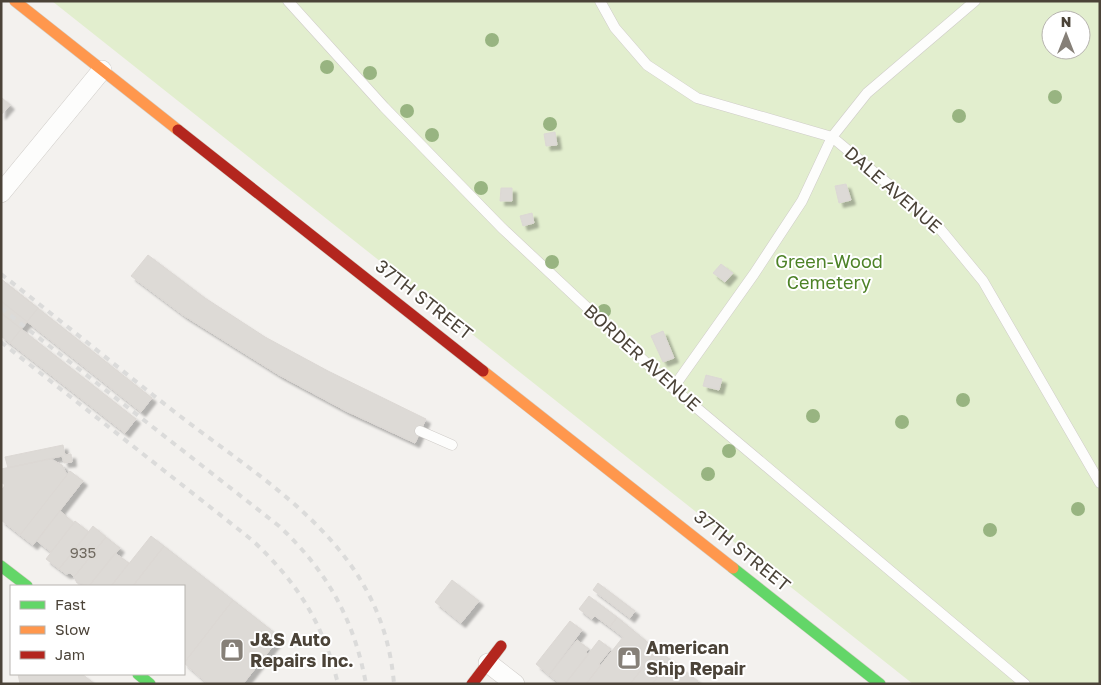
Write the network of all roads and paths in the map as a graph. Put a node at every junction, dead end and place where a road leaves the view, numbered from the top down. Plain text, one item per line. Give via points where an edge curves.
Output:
1 (15, 1) edge
2 (288, 1) edge
3 (600, 1) edge
4 (975, 1) edge
5 (102, 70) junction
6 (832, 137) junction
7 (1, 193) edge
8 (673, 388) junction
9 (420, 431) dead end
10 (452, 445) dead end
11 (1100, 483) edge
12 (1, 566) edge
13 (26, 585) edge
14 (501, 646) dead end
15 (488, 663) junction
16 (139, 675) edge
17 (150, 684) edge
18 (472, 684) edge
19 (515, 684) edge
20 (880, 684) edge
21 (1025, 684) edge

1 - 5 street, 37TH STREET
2 - 8 lane, BORDER AVENUE via 384,107 502,228
3 - 6 lane, DALE AVENUE via 615,28 647,65 697,98
4 - 6 lane via 867,93
5 - 7 street
5 - 20 street, 37TH STREET
6 - 8 lane via 802,201
6 - 11 lane, DALE AVENUE via 936,224 983,281
8 - 21 lane, BORDER AVENUE
9 - 10 lane
12 - 13 street
14 - 15 street
15 - 18 street
15 - 19 street
16 - 17 street

